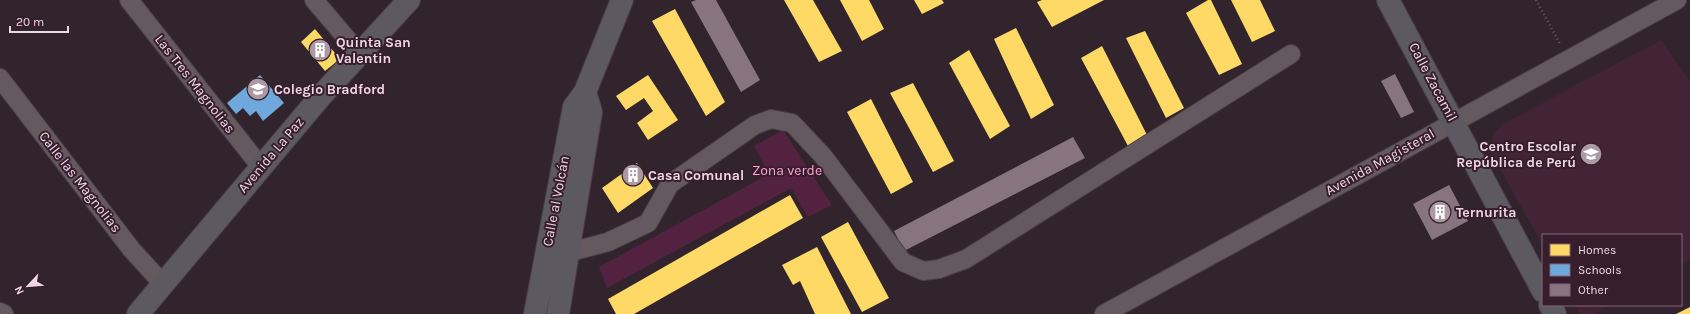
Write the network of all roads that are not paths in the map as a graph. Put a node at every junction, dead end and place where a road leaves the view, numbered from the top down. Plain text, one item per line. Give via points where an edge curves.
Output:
1 (129, 0) edge
2 (314, 0) edge
3 (409, 0) edge
4 (622, 0) edge
5 (1388, 0) edge
6 (1678, 0) edge
7 (360, 54) junction
8 (1291, 54) dead end
9 (0, 78) edge
10 (586, 92) junction
11 (1454, 122) junction
12 (261, 167) junction
13 (570, 252) junction
14 (162, 284) junction
15 (1542, 289) edge
16 (0, 312) edge
17 (4, 314) edge
18 (138, 314) edge
19 (535, 314) edge
20 (558, 314) edge
21 (1104, 314) edge

1 - 12 street, Las Tres Magnolias
2 - 7 street
3 - 7 street, Avenida La Paz
4 - 10 street, Calle al Volcán
5 - 11 street, Calle Zacamil
6 - 11 street, Avenida Magisteral
7 - 12 street, Avenida La Paz
8 - 13 street via 966,259 939,269 922,270 902,262 823,156 792,123 771,118 754,125 670,184 648,222 608,242
9 - 14 street, Calle las Magnolias via 132,250
10 - 13 street, Calle al Volcán via 591,112
10 - 19 street, Calle al Volcán via 574,107
11 - 15 street, Calle Zacamil
11 - 21 street, Avenida Magisteral
12 - 14 street, Avenida La Paz
13 - 20 street, Calle al Volcán
14 - 18 street, Avenida La Paz
16 - 17 street

